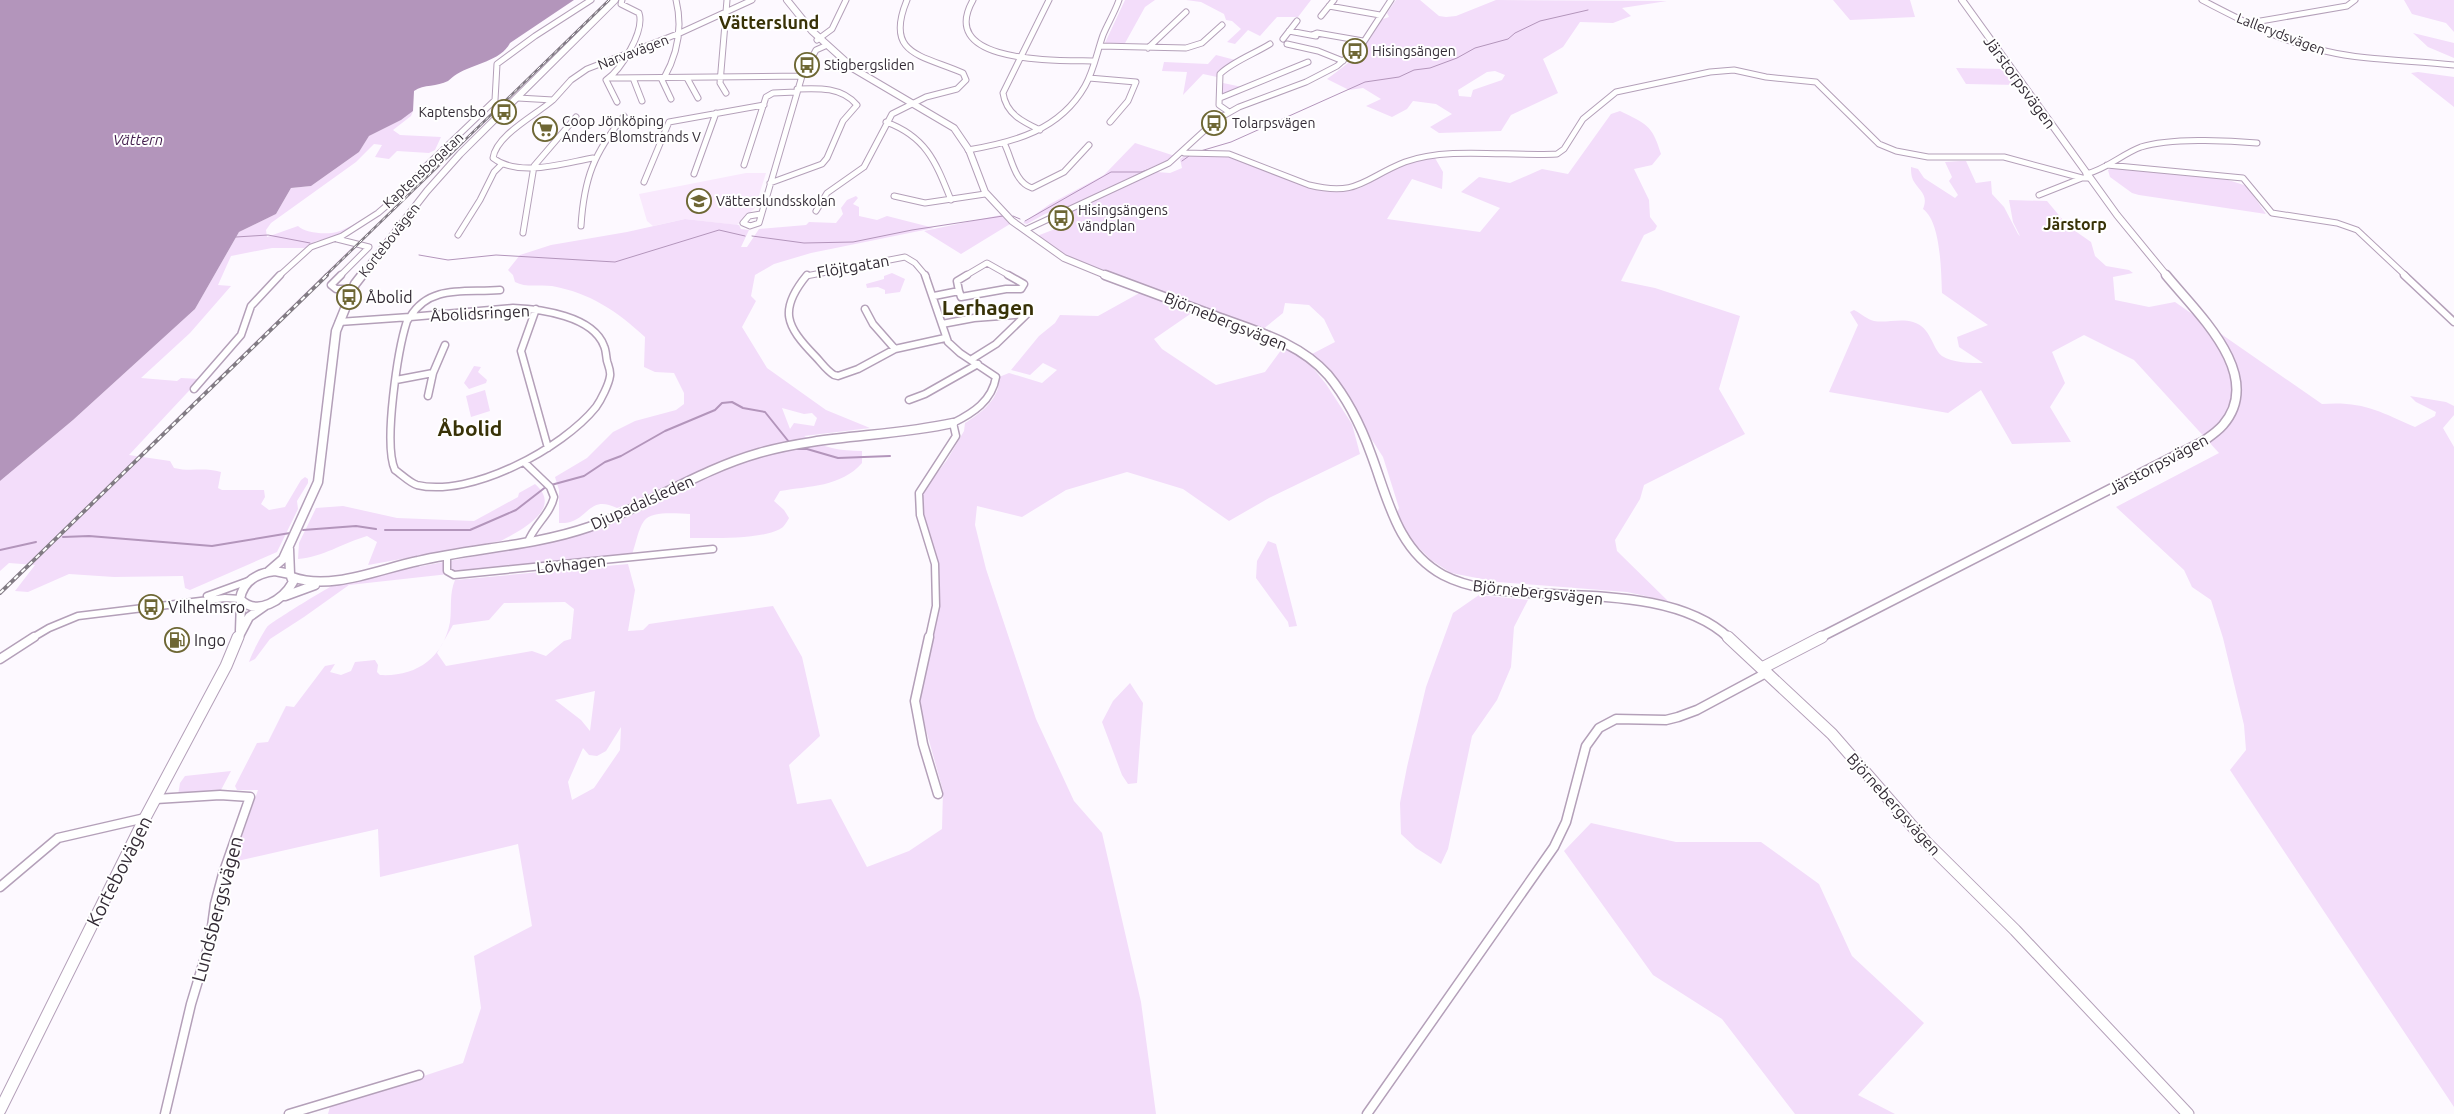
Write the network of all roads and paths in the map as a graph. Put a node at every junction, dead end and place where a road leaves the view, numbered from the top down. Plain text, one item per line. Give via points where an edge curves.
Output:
1 (591, 0) edge
2 (616, 0) edge
3 (622, 0) edge
4 (676, 0) edge
5 (727, 0) edge
6 (752, 0) edge
7 (787, 0) edge
8 (846, 0) edge
9 (907, 0) edge
10 (973, 0) edge
11 (1049, 0) edge
12 (1119, 0) edge
13 (1334, 0) edge
14 (1391, 0) edge
15 (1962, 0) edge
16 (2202, 0) edge
17 (2355, 0) edge
18 (1329, 6) junction
19 (726, 12) junction
20 (1186, 12) dead end
21 (1380, 15) junction
22 (1321, 16) dead end
23 (1297, 20) dead end
24 (2248, 24) junction
25 (1222, 25) dead end
26 (1289, 31) junction
27 (680, 33) junction
28 (1283, 39) dead end
29 (818, 40) junction
30 (1363, 41) junction
31 (1270, 44) dead end
32 (1287, 44) dead end
33 (825, 46) junction
34 (1100, 46) junction
35 (1148, 48) junction
36 (627, 54) junction
37 (1020, 58) junction
38 (1094, 61) junction
39 (1343, 61) junction
40 (1308, 62) dead end
41 (2454, 65) edge
42 (802, 76) junction
43 (720, 77) junction
44 (610, 78) junction
45 (633, 78) junction
46 (662, 78) junction
47 (687, 78) junction
48 (1089, 78) junction
49 (797, 90) junction
50 (726, 92) dead end
51 (518, 98) junction
52 (698, 98) dead end
53 (1220, 98) junction
54 (671, 99) dead end
55 (553, 100) junction
56 (642, 101) dead end
57 (616, 102) dead end
58 (764, 104) junction
59 (911, 104) junction
60 (1229, 112) junction
61 (716, 113) junction
62 (624, 116) dead end
63 (576, 118) dead end
64 (886, 122) junction
65 (1110, 122) dead end
66 (1040, 130) junction
67 (1004, 143) junction
68 (2257, 143) dead end
69 (1089, 145) dead end
70 (968, 150) junction
71 (1184, 153) junction
72 (593, 158) junction
73 (744, 165) dead end
74 (2107, 165) junction
75 (501, 166) junction
76 (534, 166) junction
77 (694, 174) dead end
78 (2086, 177) junction
79 (644, 182) dead end
80 (770, 183) junction
81 (985, 194) junction
82 (2039, 195) dead end
83 (894, 196) dead end
84 (951, 200) junction
85 (816, 211) dead end
86 (761, 214) dead end
87 (581, 226) dead end
88 (1025, 230) junction
89 (523, 233) dead end
90 (458, 235) dead end
91 (337, 239) junction
92 (352, 289) junction
93 (500, 290) dead end
94 (959, 291) junction
95 (934, 296) junction
96 (865, 309) dead end
97 (536, 310) junction
98 (408, 317) junction
99 (339, 322) junction
100 (2454, 322) edge
101 (942, 324) junction
102 (945, 338) junction
103 (445, 345) dead end
104 (895, 349) junction
105 (972, 359) junction
106 (978, 364) junction
107 (433, 373) junction
108 (396, 380) junction
109 (194, 389) dead end
110 (428, 396) dead end
111 (909, 400) dead end
112 (953, 423) junction
113 (548, 448) junction
114 (525, 463) junction
115 (528, 542) junction
116 (289, 547) junction
117 (712, 549) dead end
118 (446, 556) junction
119 (268, 572) junction
120 (291, 575) junction
121 (251, 580) junction
122 (330, 580) junction
123 (240, 600) junction
124 (276, 600) junction
125 (179, 604) junction
126 (266, 605) junction
127 (240, 633) junction
128 (0, 659) edge
129 (1764, 670) junction
130 (938, 794) dead end
131 (156, 799) junction
132 (145, 818) junction
133 (0, 887) edge
134 (419, 1075) dead end
135 (0, 1110) edge
136 (165, 1114) edge
137 (289, 1114) edge
138 (1367, 1114) edge
139 (2188, 1114) edge

1 - 91 street, Kaptensbogatan via 500,62 495,70 495,100 488,108 406,189 364,223
2 - 51 street, Kortebovägen
3 - 36 street via 621,4 634,9 640,17 640,25
4 - 27 street
5 - 19 street
6 - 19 street, Narvavägen
7 - 29 street, Björnebergsvägen
8 - 29 street via 827,35
9 - 59 street via 897,23 900,40 914,53 963,72 966,80 957,89
10 - 37 street via 965,22 973,39 991,51
11 - 37 street
12 - 34 street
13 - 18 street
14 - 21 street
15 - 78 street, Järstorpsvägen
16 - 24 street, Lallerydsvägen
17 - 24 street via 2347,6
18 - 21 street
18 - 22 street
19 - 27 street, Narvavägen
19 - 43 street
20 - 35 street
21 - 30 street
23 - 26 street
24 - 41 street, Lallerydsvägen via 2342,55
25 - 35 street via 1202,43 1192,47
26 - 28 street
26 - 30 street
27 - 36 street, Narvavägen
27 - 46 street via 674,56
29 - 33 street, Björnebergsvägen
30 - 39 street
31 - 53 street via 1242,61 1230,64 1220,74
32 - 39 street
33 - 42 street via 816,50
33 - 59 street, Björnebergsvägen via 862,76
34 - 35 street
34 - 38 street
36 - 44 street
36 - 55 street, Narvavägen via 580,73
37 - 38 street
37 - 66 street via 1004,88 1004,100 1012,114
38 - 48 street
39 - 60 street via 1318,75
40 - 53 street
42 - 43 street
42 - 49 street
43 - 47 street
43 - 50 street
44 - 45 street
44 - 57 street via 606,82
45 - 46 street
45 - 56 street
46 - 47 street
46 - 54 street
47 - 52 street
48 - 65 street via 1136,82 1128,101
48 - 66 street via 1069,108 1053,124
49 - 58 street via 772,93
49 - 80 street
49 - 80 street via 832,90 857,105 841,125 826,161 812,170
51 - 55 street
51 - 92 street, Kortebovägen via 460,154
53 - 60 street via 1219,105
55 - 75 street, Narvavägen via 496,146 493,158
58 - 61 street
58 - 73 street
59 - 64 street via 892,114
59 - 70 street, Björnebergsvägen via 955,128
60 - 71 street
61 - 77 street
61 - 79 street via 667,123
62 - 72 street
63 - 76 street
64 - 84 street via 926,146
64 - 85 street via 864,167 827,193
66 - 67 street
67 - 69 street via 1020,178 1026,187 1032,188 1064,172
67 - 70 street
68 - 74 street via 2237,140 2148,145
70 - 81 street, Björnebergsvägen
71 - 78 street via 1230,154 1323,188 1349,190 1364,185 1393,166 1419,159 1450,155 1557,154 1564,149 1583,119 1616,92 1728,70 1816,82 1879,144 1896,151 1928,157 2004,157
71 - 88 street via 1156,170
72 - 76 street
72 - 87 street via 585,181
74 - 78 street
74 - 100 street via 2243,178 2272,213 2336,223 2357,230
75 - 76 street
75 - 90 street via 494,172
76 - 89 street
78 - 82 street
78 - 129 street, Järstorpsvägen via 2224,346 2231,360 2237,389 2235,404 2226,420 2212,435 2187,450
80 - 86 street
81 - 84 street
81 - 88 street, Björnebergsvägen
83 - 84 street via 918,203
88 - 129 street, Björnebergsvägen via 1074,263 1252,329 1281,341 1312,360 1333,382 1368,443 1393,520 1403,537 1418,556 1438,571 1456,581 1480,588 1675,608 1720,630
91 - 92 street via 368,247 331,285 336,289
91 - 109 street, Kaptensbogatan via 311,247 255,299 241,335
92 - 99 street, Kortebovägen
93 - 98 street, Åbolidsringen via 430,297 414,306
94 - 94 street via 961,297 1020,289 1024,284 987,263 957,281
94 - 95 street
95 - 101 street
95 - 104 street, Flöjtgatan via 924,272 915,261 905,257 813,273 807,275 796,289 788,321 790,327 834,375 843,376
96 - 104 street via 873,324
97 - 98 street, Åbolidsringen
97 - 113 street via 520,351
97 - 113 street, Åbolidsringen via 563,315 582,323 603,342 610,364 609,381 601,400 586,420
98 - 99 street, Åbolidsringen
98 - 108 street, Åbolidsringen via 399,342
99 - 116 street, Kortebovägen via 322,464 314,495
101 - 102 street
101 - 105 street via 1027,314 996,344
102 - 104 street, Flöjtgatan
102 - 105 street
103 - 107 street, Åbolidsringen
105 - 106 street
106 - 111 street
106 - 112 street via 996,377 992,392 971,414
107 - 108 street
107 - 110 street, Åbolidsringen
108 - 114 street, Åbolidsringen via 392,452 394,470 405,480 426,486 452,486
112 - 115 street, Djupadalsleden via 827,438 757,454 726,464 589,526
112 - 130 street via 956,436 919,492 920,515 935,564 936,606 914,701
113 - 114 street, Åbolidsringen
114 - 115 street via 548,486 554,497 550,511 533,528
115 - 118 street, Djupadalsleden
116 - 119 street, Kortebovägen via 279,563
116 - 120 street, Kortebovägen
117 - 118 street, Lövhagen via 454,575 447,571
118 - 122 street, Djupadalsleden
119 - 120 street, Djupadalsleden via 281,570
119 - 121 street
120 - 122 street, Djupadalsleden via 299,582
120 - 124 street via 291,588
121 - 123 street via 240,592
121 - 125 street
122 - 124 street, Djupadalsleden
123 - 125 street via 225,598
123 - 126 street via 252,606
123 - 127 street, Kortebovägen
124 - 126 street, Djupadalsleden
125 - 128 street via 78,616 49,628
126 - 127 street, Kortebovägen via 249,617
127 - 131 street, Kortebovägen
129 - 138 street via 1697,710 1678,717 1666,720 1616,719 1599,728 1582,754 1561,834
129 - 139 street, Björnebergsvägen via 1832,734 1920,835 2022,937
131 - 132 street, Kortebovägen
131 - 136 street, Lundsbergsvägen via 250,797 223,874 210,941 186,1022
132 - 133 street via 58,838
132 - 135 street, Kortebovägen
134 - 137 street

